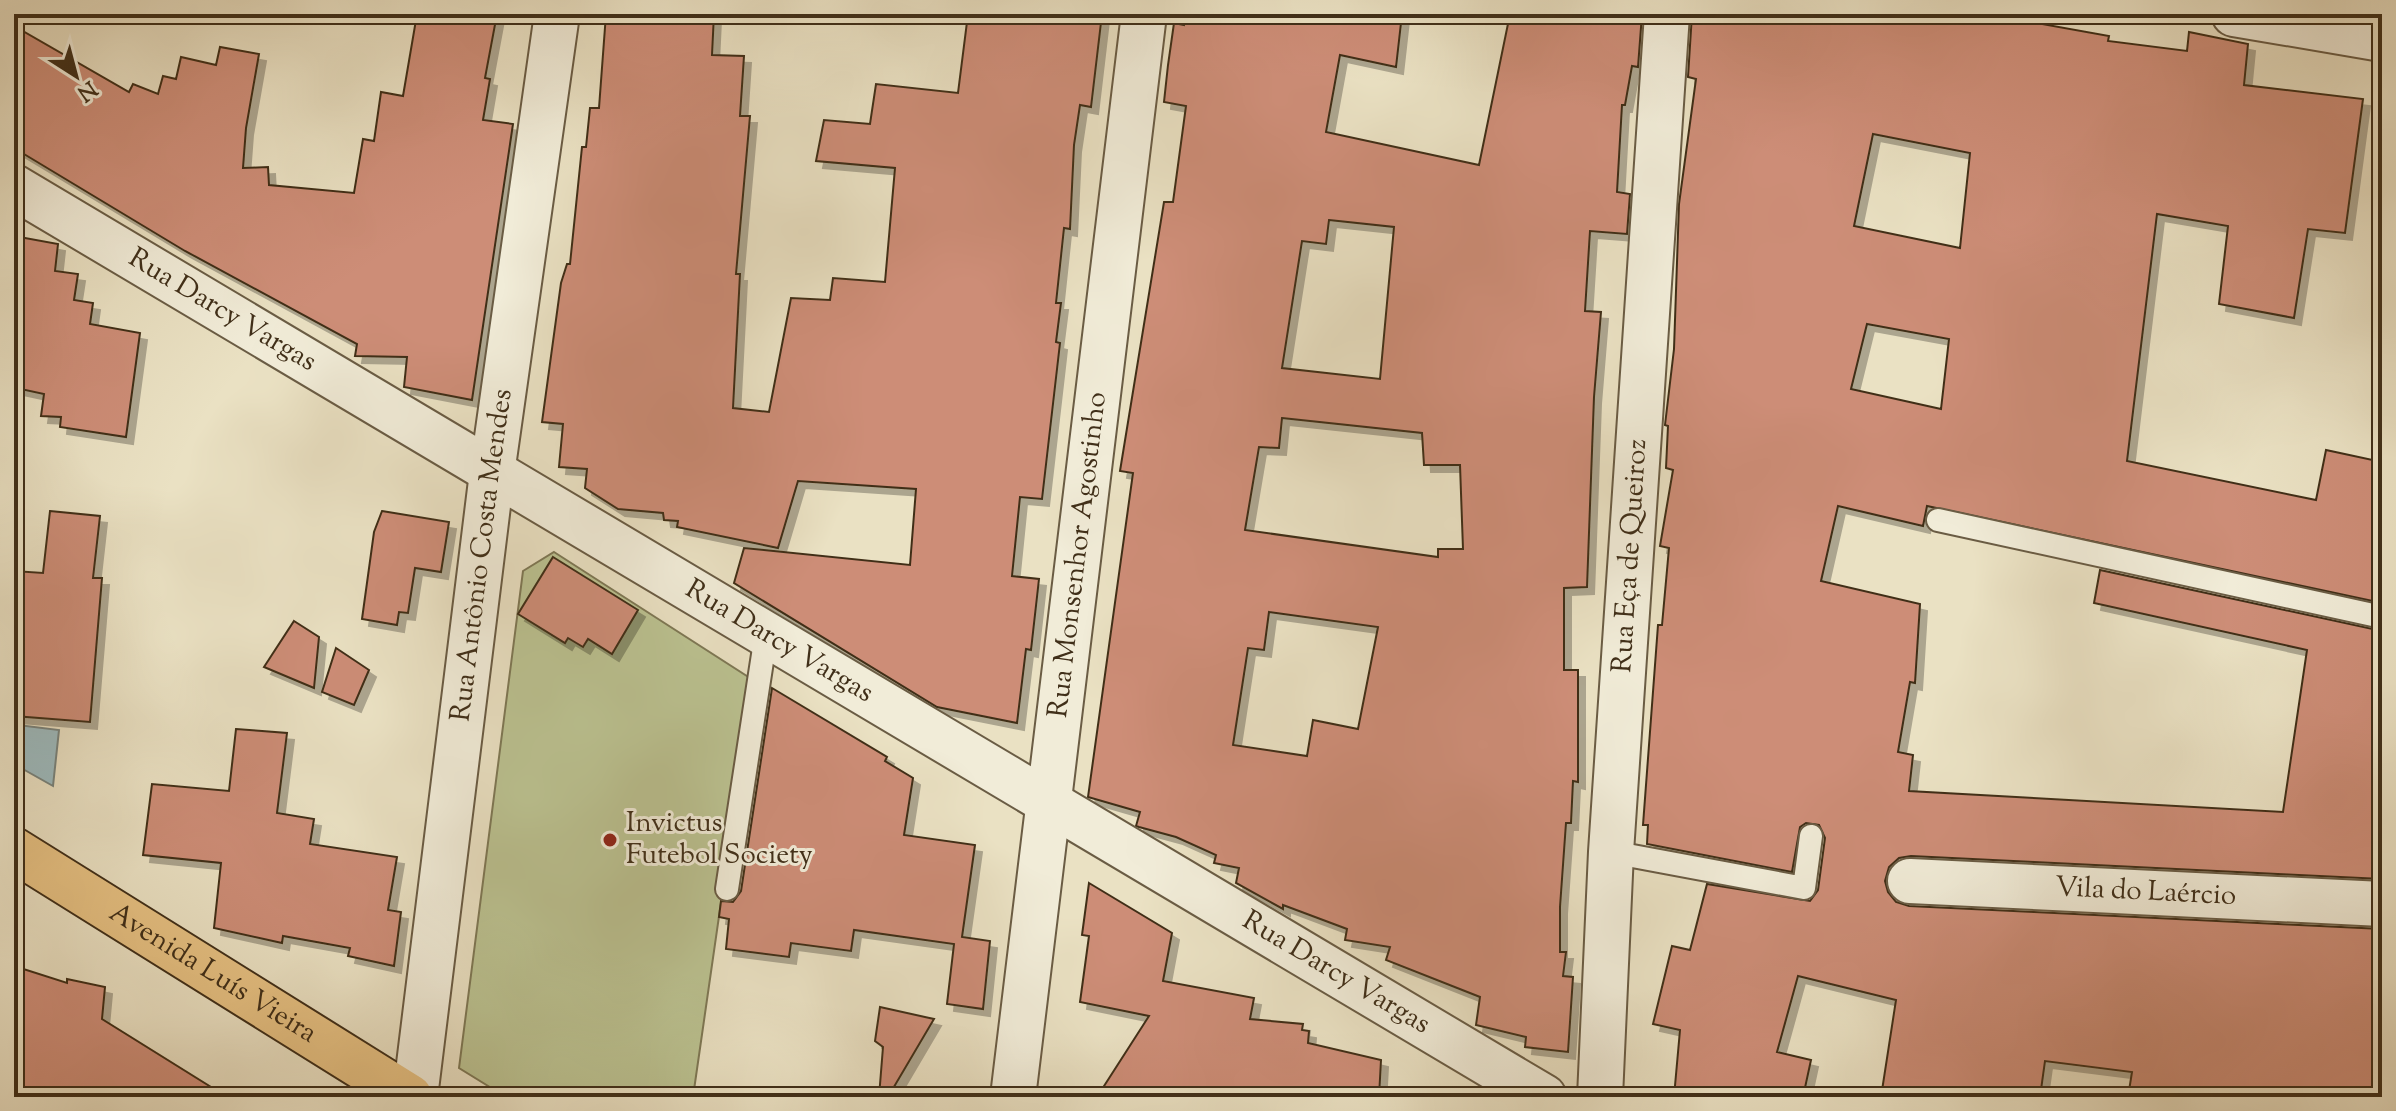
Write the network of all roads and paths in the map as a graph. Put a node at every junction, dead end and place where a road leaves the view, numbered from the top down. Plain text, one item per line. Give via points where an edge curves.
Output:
1 (557, 14) edge
2 (1144, 14) edge
3 (1667, 14) edge
4 (2234, 14) edge
5 (2364, 14) edge
6 (2382, 26) edge
7 (2382, 39) edge
8 (14, 187) edge
9 (492, 473) junction
10 (1938, 520) dead end
11 (2382, 617) edge
12 (766, 635) junction
13 (1048, 804) junction
14 (1811, 836) dead end
15 (14, 850) edge
16 (1611, 852) junction
17 (1910, 881) dead end
18 (727, 889) dead end
19 (2382, 904) edge
20 (412, 1097) edge
21 (1013, 1097) edge
22 (1544, 1097) edge
23 (1600, 1097) edge

1 - 9 street, Rua Antônio Costa Mendes
2 - 13 street, Rua Monsenhor Agostinho
3 - 16 street, Rua Eça de Queiroz
4 - 7 street
5 - 6 street
8 - 9 street, Rua Darcy Vargas
9 - 12 street, Rua Darcy Vargas
9 - 20 street, Rua Antônio Costa Mendes
10 - 11 lane
12 - 13 street, Rua Darcy Vargas
12 - 18 lane
13 - 21 street, Rua Monsenhor Agostinho
13 - 22 street, Rua Darcy Vargas
14 - 16 lane via 1804,888
15 - 20 main road, Avenida Luís Vieira
16 - 23 street, Rua Eça de Queiroz
17 - 19 street, Vila do Laércio

